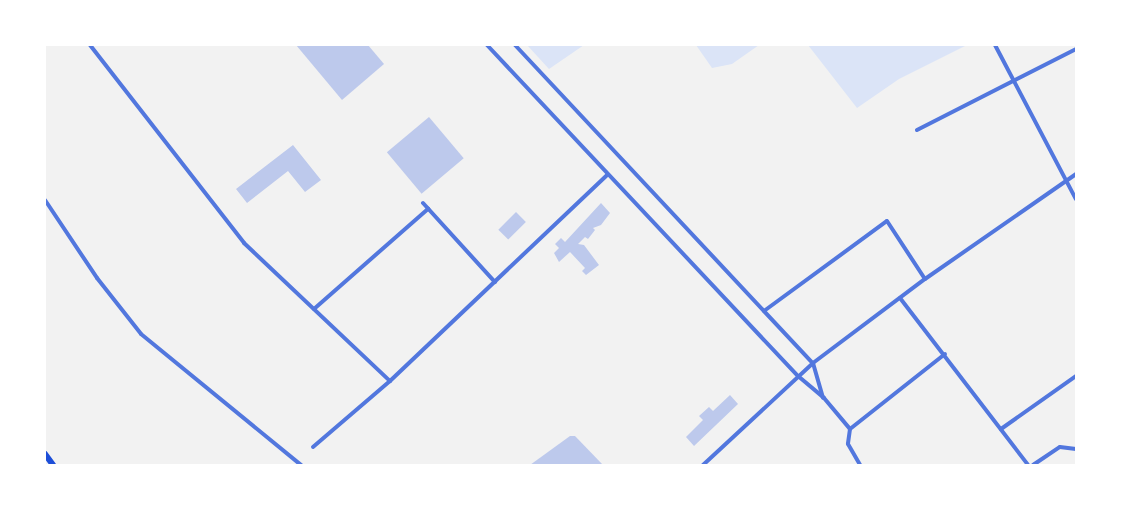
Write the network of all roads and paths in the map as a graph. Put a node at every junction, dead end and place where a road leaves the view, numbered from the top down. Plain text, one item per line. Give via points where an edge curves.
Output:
1 (90, 45) edge
2 (487, 45) edge
3 (515, 45) edge
4 (996, 45) edge
5 (1076, 49) edge
6 (1014, 81) junction
7 (917, 130) dead end
8 (1076, 174) edge
9 (607, 175) junction
10 (1066, 179) junction
11 (1076, 199) edge
12 (45, 200) edge
13 (423, 203) dead end
14 (428, 209) junction
15 (925, 279) junction
16 (495, 282) junction
17 (900, 298) junction
18 (314, 309) junction
19 (764, 311) junction
20 (945, 354) junction
21 (813, 363) junction
22 (798, 376) junction
23 (1076, 376) edge
24 (390, 381) junction
25 (824, 398) junction
26 (849, 429) junction
27 (1001, 429) junction
28 (313, 447) dead end
29 (1076, 449) edge
30 (45, 454) edge
31 (856, 464) edge
32 (53, 465) edge
33 (300, 465) edge
34 (703, 465) edge
35 (1028, 465) edge
36 (1033, 465) edge

1 - 18 street via 244,243
2 - 9 street
3 - 19 street
4 - 6 street
5 - 6 street
6 - 7 street
6 - 10 street
8 - 10 street
9 - 16 street
9 - 22 street
10 - 11 street
10 - 15 street
12 - 33 street via 97,278 141,334
13 - 14 street
14 - 16 street
14 - 18 street
15 - 17 street
15 - 19 street via 887,221
16 - 24 street
17 - 20 street
17 - 21 street
18 - 24 street
19 - 21 street
20 - 26 street
20 - 27 street
21 - 22 street
21 - 25 street
22 - 25 street
22 - 34 street
23 - 27 street
24 - 28 street
25 - 26 street
26 - 31 street via 848,444
27 - 35 street
29 - 36 street via 1060,447
30 - 32 main road

